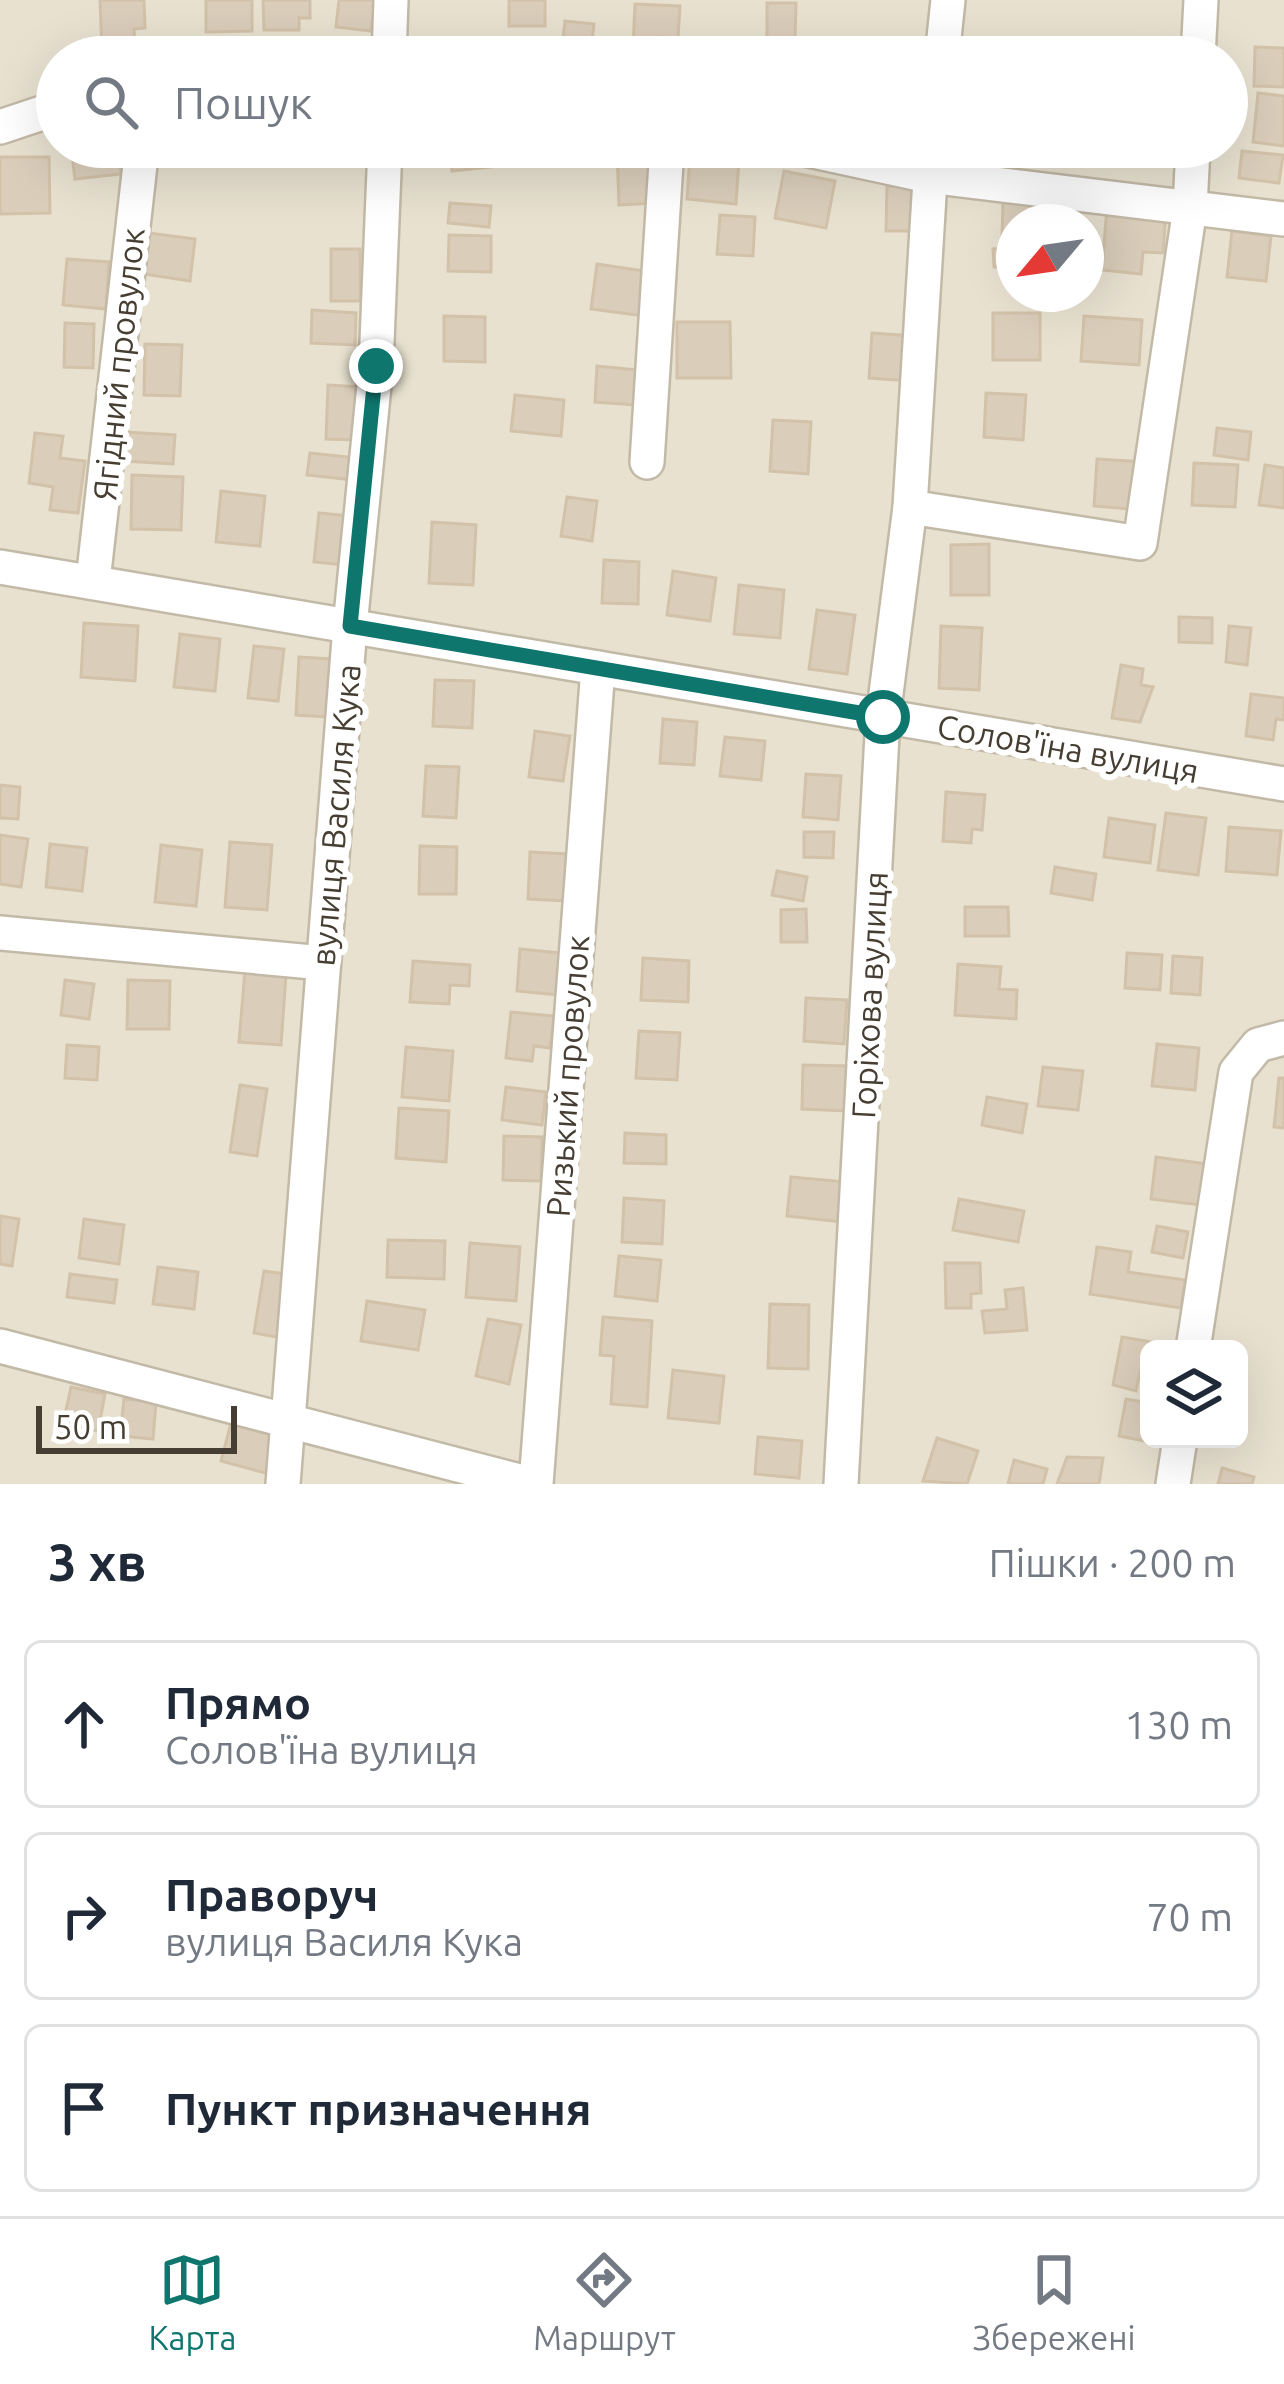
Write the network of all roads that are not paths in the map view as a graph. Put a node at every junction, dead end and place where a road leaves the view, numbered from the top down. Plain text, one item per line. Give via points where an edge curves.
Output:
1 (391, 0) edge
2 (948, 0) edge
3 (1201, 0) edge
4 (390, 36) edge
5 (944, 36) edge
6 (1199, 36) edge
7 (36, 115) edge
8 (0, 127) edge
9 (140, 168) edge
10 (384, 168) edge
11 (666, 168) edge
12 (930, 168) edge
13 (969, 168) edge
14 (1192, 168) edge
15 (1190, 208) junction
16 (1284, 219) edge
17 (647, 462) dead end
18 (910, 507) junction
19 (0, 567) edge
20 (93, 581) junction
21 (350, 626) junction
22 (598, 668) junction
23 (883, 717) junction
24 (1284, 784) edge
25 (0, 933) edge
26 (323, 963) junction
27 (1284, 1038) edge
28 (1194, 1340) edge
29 (0, 1346) edge
30 (285, 1418) junction
31 (1179, 1448) edge
32 (284, 1484) edge
33 (534, 1484) edge
34 (841, 1484) edge
35 (1173, 1484) edge

1 - 4 street
2 - 5 street
3 - 6 street
7 - 8 street
9 - 20 street, Ягідний провулок
10 - 21 street, вулиця Василя Кука via 376,366
11 - 17 street
12 - 18 street, Горіхова вулиця
13 - 15 street
14 - 15 street
15 - 16 street
15 - 18 street via 1141,543
18 - 23 street, Горіхова вулиця
19 - 20 street, Солов'їна вулиця
20 - 21 street, Солов'їна вулиця
21 - 22 street, Солов'їна вулиця
21 - 26 street, вулиця Василя Кука
22 - 23 street, Солов'їна вулиця
22 - 33 street, Ризький провулок
23 - 24 street, Солов'їна вулиця
23 - 34 street, Горіхова вулиця
25 - 26 street
26 - 30 street, вулиця Василя Кука
27 - 28 street via 1258,1045 1236,1072
29 - 30 street
30 - 32 street, вулиця Василя Кука
30 - 33 street
31 - 35 street

